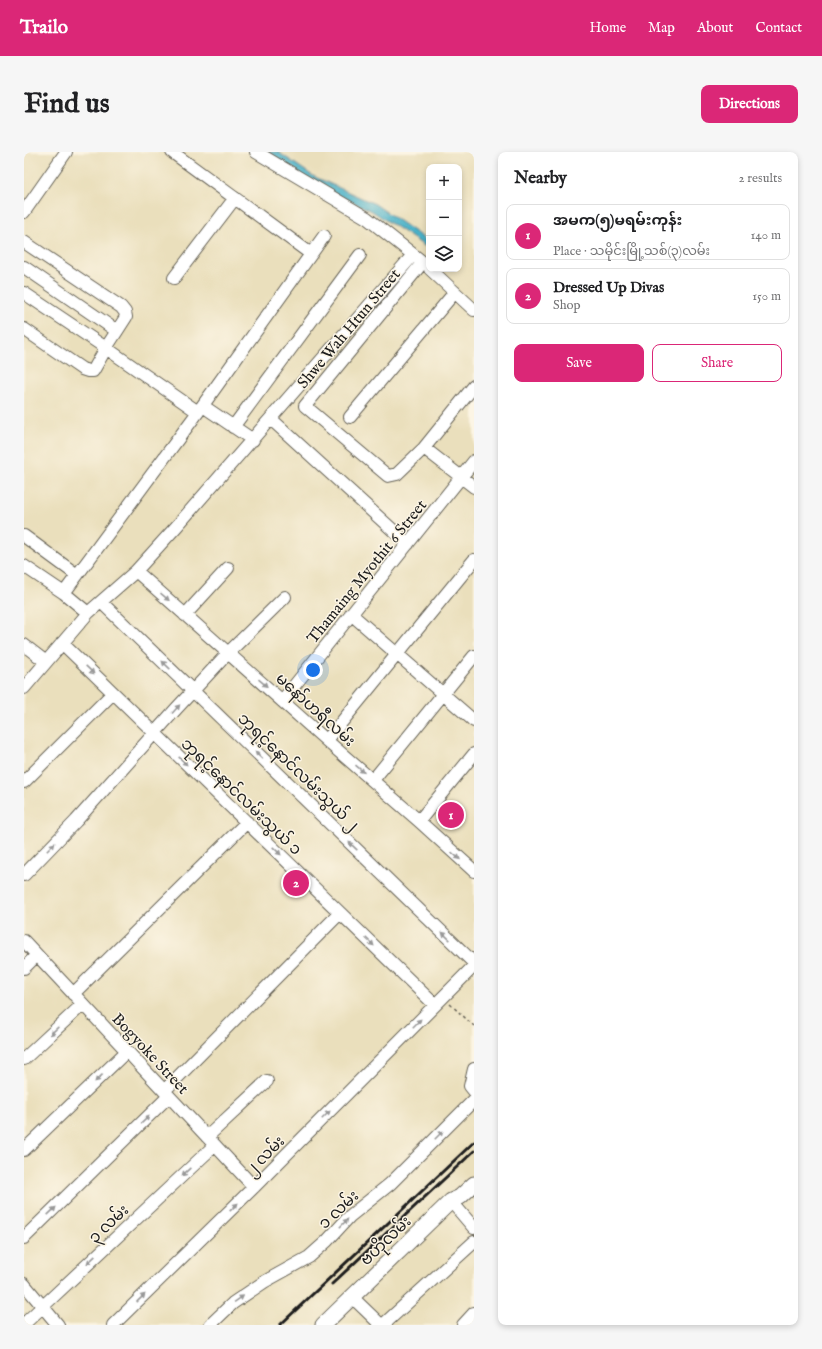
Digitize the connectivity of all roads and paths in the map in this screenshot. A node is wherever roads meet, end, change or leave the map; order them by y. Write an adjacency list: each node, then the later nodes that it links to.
1 (66, 152): 5 (street)
2 (172, 152): 4 (street)
3 (256, 152): 10 (street)
4 (234, 198): 8 (street); 15 (street)
5 (24, 212)
6 (324, 236): 8 (street)
7 (24, 242): 20 (street)
8 (312, 254): 23 (street)
9 (360, 255): 26 (street)
10 (413, 255): 11 (street); 25 (street)
11 (426, 265)
12 (24, 267): 20 (street)
13 (426, 267): 28 (street, Shwe Wah Htun Street)
14 (433, 272): 16 (street)
15 (174, 278)
16 (455, 292): 18 (street); 24 (street)
17 (24, 293): 21 (street)
18 (474, 310)
19 (24, 330): 21 (street)
20 (117, 331): 21 (street)
21 (106, 348): 23 (street)
22 (474, 386): 28 (street)
23 (200, 409): 26 (street); 38 (street)
24 (350, 417)
25 (271, 420): 27 (street); 33 (street)
26 (234, 427): 27 (street)
27 (253, 440): 37 (street)
28 (424, 448): 30 (street)
29 (474, 461): 30 (street, Thamaing Myothit 6 Street)
30 (462, 477): 31 (street); 33 (street, Thamaing Myothit 6 Street)
31 (474, 488)
32 (24, 536): 38 (street)
33 (408, 544): 42 (street, Thamaing Myothit 6 Street)
34 (474, 560): 48 (street)
35 (24, 566): 39 (street)
36 (228, 568): 43 (street)
37 (136, 571): 41 (street); 43 (street, မနော်ဟရီလမ်း, one-way to 43)
38 (77, 574): 39 (street)
39 (64, 593): 44 (street)
40 (285, 597): 47 (street)
41 (101, 602): 44 (street); 52 (street, ဘုရင့်နောင်လမ်းသွယ် ၂, one-way to 41)
42 (351, 614): 48 (street); 55 (street, Thamaing Myothit 6 Street)
43 (185, 615): 47 (street, မနော်ဟရီလမ်း)
44 (85, 617): 45 (street)
45 (62, 643): 50 (street); 53 (street, ဘုရင့်နောင်လမ်းသွယ် ၁, one-way to 53)
46 (24, 645): 50 (street)
47 (228, 653): 52 (street); 55 (street, မနော်ဟရီလမ်း, one-way to 55)
48 (398, 655): 54 (street); 58 (street)
49 (474, 656): 54 (street)
50 (46, 662): 51 (street)
51 (24, 688)
52 (193, 691): 57 (street, one-way to 52); 69 (street, ဘုရင့်နောင်လမ်းသွယ် ၂, one-way to 52)
53 (113, 693): 57 (street, ဘုရင့်နောင်လမ်းသွယ် ၁); 61 (street)
54 (443, 694): 56 (street); 60 (street)
55 (282, 701): 58 (street, မနော်ဟရီလမ်း)
56 (474, 721)
57 (155, 733): 63 (street, ဘုရင့်နောင်လမ်းသွယ် ၁, one-way to 63); 65 (street, one-way to 57)
58 (327, 740): 60 (street, မနော်ဟရီလမ်း, one-way to 60)
59 (474, 754): 62 (street)
60 (372, 780): 62 (street, မနော်ဟရီလမ်း)
61 (24, 782)
62 (420, 821): 64 (street, မနော်ဟရီလမ်း, one-way to 64)
63 (247, 822): 66 (street, ဘုရင့်နောင်လမ်းသွယ် ၁, one-way to 66); 71 (street)
64 (474, 871)
65 (24, 875)
66 (340, 913): 72 (street, ဘုရင့်နောင်လမ်းသွယ် ၁, one-way to 72); 80 (street)
67 (24, 941): 68 (street, Bogyoke Street)
68 (37, 955): 70 (street); 71 (street, Bogyoke Street)
69 (474, 964): 72 (street, ၂ လမ်း)
70 (24, 968)
71 (73, 994): 73 (street, Bogyoke Street)
72 (438, 1001): 74 (path); 86 (street, ၂ လမ်း, one-way to 72)
73 (83, 1004): 75 (street, Bogyoke Street); 76 (street, one-way to 76)
74 (474, 1026)
75 (127, 1051): 80 (street, Bogyoke Street); 83 (street, one-way to 83)
76 (24, 1060)
77 (474, 1069): 79 (street)
78 (267, 1081): 82 (street, ၃ လမ်း)
79 (474, 1091)
80 (166, 1093): 82 (street, Bogyoke Street); 89 (street, one-way to 80)
81 (474, 1100): 98 (street, ၁ လမ်း, one-way to 81)
82 (211, 1141): 86 (street, Bogyoke Street); 93 (street, ၃ လမ်း, one-way to 93)
83 (24, 1150)
84 (474, 1174): 87 (main road)
85 (474, 1184): 87 (main road, ဗဟိုလမ်း)
86 (254, 1187): 97 (street, ၂ လမ်း, one-way to 86)
87 (451, 1200): 88 (street); 92 (main road, ဗဟိုလမ်း)
88 (474, 1228)
89 (24, 1238)
90 (474, 1242): 100 (street)
91 (24, 1284): 93 (street)
92 (352, 1297): 99 (main road, ဗဟိုလမ်း); 100 (street)
93 (42, 1306): 95 (street, ၃ လမ်း); 96 (street)
94 (474, 1313): 101 (street)
95 (24, 1324)
96 (58, 1325)
97 (113, 1325)
98 (210, 1325)
99 (323, 1325)
100 (382, 1325)
101 (463, 1325)

